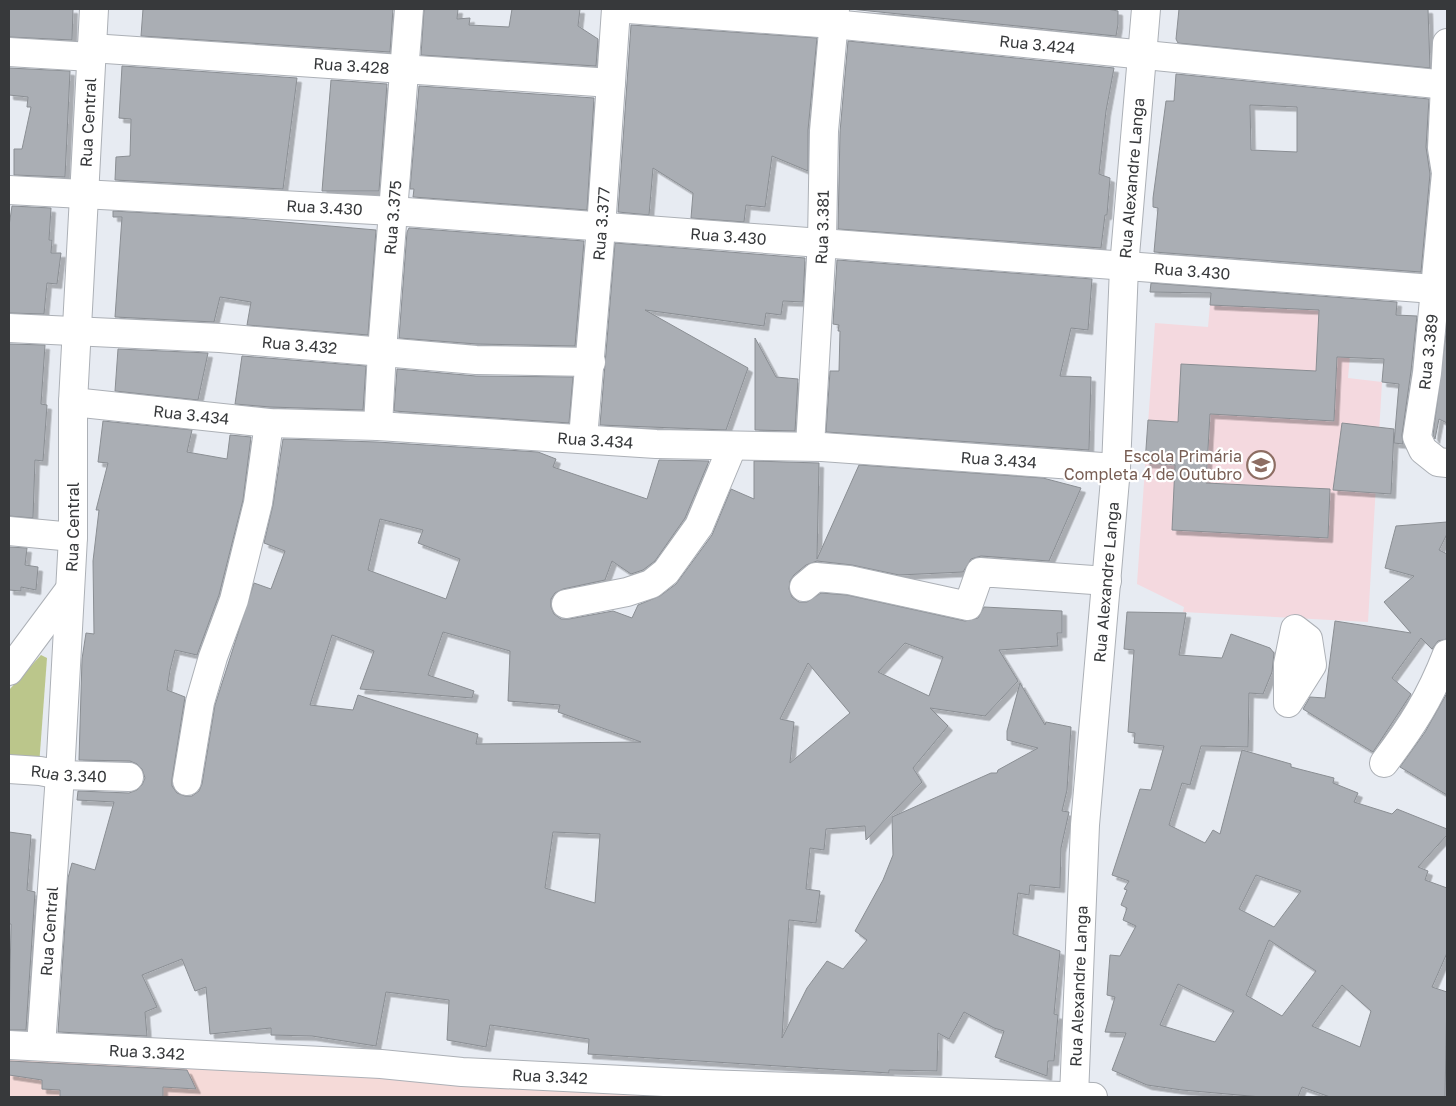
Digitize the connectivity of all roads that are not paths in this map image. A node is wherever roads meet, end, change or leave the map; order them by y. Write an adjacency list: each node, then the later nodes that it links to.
1 (94, 9): 9 (street, Rua Central)
2 (408, 9): 11 (street, Rua 3.375)
3 (616, 9): 12 (street, Rua 3.377)
4 (628, 9): 6 (street, Rua 3.424)
5 (1146, 9): 10 (street, Rua Alexandre Langa)
6 (834, 17): 10 (street, Rua 3.424); 18 (street, Rua 3.381)
7 (1447, 43): 13 (street, Rua 3.389)
8 (9, 52): 9 (street, Rua 3.428)
9 (91, 52): 11 (street, Rua 3.428); 15 (street, Rua Central)
10 (1142, 56): 13 (street, Rua 3.424); 19 (street, Rua Alexandre Langa)
11 (404, 67): 12 (street, Rua 3.428); 16 (street, Rua 3.375)
12 (611, 83): 17 (street, Rua 3.377)
13 (1446, 85): 20 (street, Rua 3.389)
14 (9, 190): 15 (street, Rua 3.430)
15 (86, 193): 16 (street, Rua 3.430); 22 (street, Rua Central)
16 (393, 211): 17 (street, Rua 3.430); 23 (street, Rua 3.375)
17 (602, 228): 18 (street, Rua 3.430); 24 (street, Rua 3.377)
18 (822, 241): 19 (street, Rua 3.430); 29 (street, Rua 3.381)
19 (1124, 267): 20 (street, Rua 3.430); 32 (street, Rua Alexandre Langa)
20 (1441, 289): 31 (street, Rua 3.389)
21 (9, 328): 22 (street, Rua 3.432)
22 (76, 331): 23 (street, Rua 3.432); 25 (street, Rua Central)
23 (382, 351): 24 (street, Rua 3.432); 27 (street, Rua 3.375)
24 (591, 362): 28 (street, Rua 3.377)
25 (73, 402): 26 (street, Rua 3.434); 34 (street, Rua Central)
26 (269, 423): 27 (street, Rua 3.434); 45 (street)
27 (378, 426): 28 (street, Rua 3.434)
28 (583, 438): 30 (street, Rua 3.434)
29 (810, 446): 30 (street, Rua 3.434); 32 (street, Rua 3.434)
30 (732, 447): 38 (street)
31 (1447, 464)
32 (1116, 468): 35 (street, Rua Alexandre Langa)
33 (9, 532): 34 (street)
34 (73, 537): 37 (street, Rua Central)
35 (1107, 581): 36 (street); 48 (street, Rua Alexandre Langa)
36 (804, 587)
37 (70, 589): 40 (street); 43 (street, Rua Central)
38 (566, 604)
39 (1447, 654): 41 (street)
40 (9, 671)
41 (1384, 763)
42 (9, 769): 43 (street, Rua 3.340)
43 (60, 775): 44 (street, Rua 3.340); 47 (street, Rua Central)
44 (130, 777)
45 (187, 781)
46 (9, 1045): 47 (street, Rua 3.342)
47 (41, 1046): 48 (street, Rua 3.342)
48 (1083, 1096)

